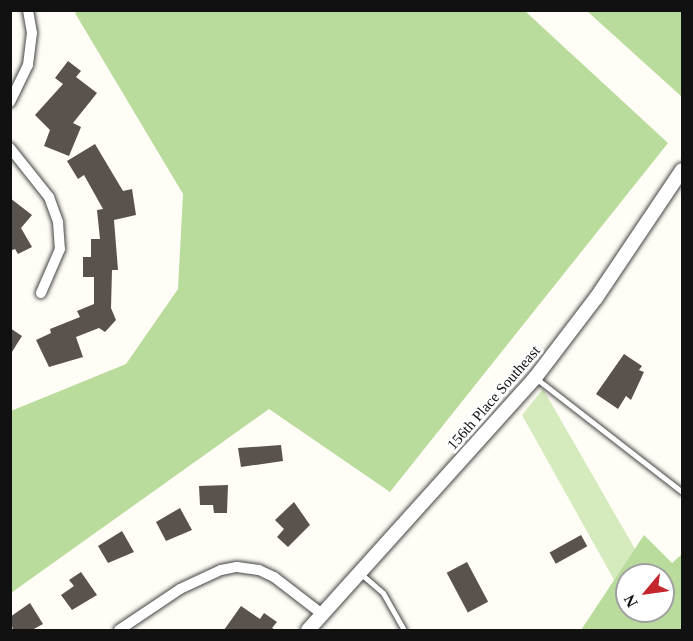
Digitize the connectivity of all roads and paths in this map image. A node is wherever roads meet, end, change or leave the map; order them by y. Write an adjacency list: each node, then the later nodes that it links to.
1 (28, 10): 2 (street)
2 (10, 102)
3 (10, 148): 5 (street)
4 (682, 170): 6 (street, 156th Place Southeast)
5 (41, 293)
6 (535, 378): 7 (lane); 8 (street, 156th Place Southeast)
7 (682, 492)
8 (358, 572): 9 (street, 156th Place Southeast); 12 (lane)
9 (322, 614): 10 (street); 11 (street, 156th Place Southeast)
10 (119, 630)
11 (308, 630)
12 (404, 630)

